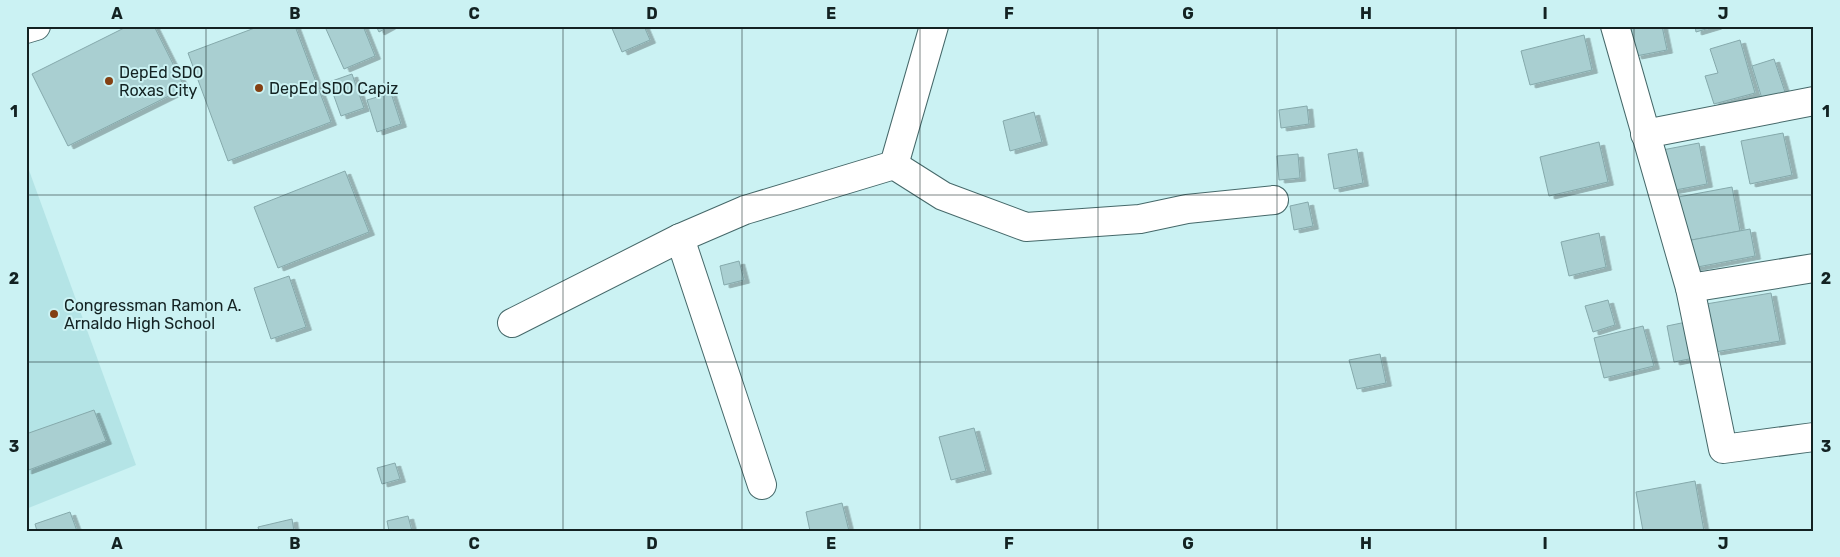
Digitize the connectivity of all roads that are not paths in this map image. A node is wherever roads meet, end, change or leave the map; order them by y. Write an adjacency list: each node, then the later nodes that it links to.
1 (36, 26): 4 (street)
2 (934, 26): 7 (street)
3 (1615, 26): 6 (street)
4 (26, 29)
5 (1814, 101): 6 (street)
6 (1645, 134): 11 (street)
7 (894, 165): 8 (street); 9 (street)
8 (1274, 200)
9 (680, 238): 12 (street); 14 (street)
10 (1814, 268): 11 (street)
11 (1690, 288): 13 (street)
12 (512, 323)
13 (1814, 437)
14 (762, 485)

